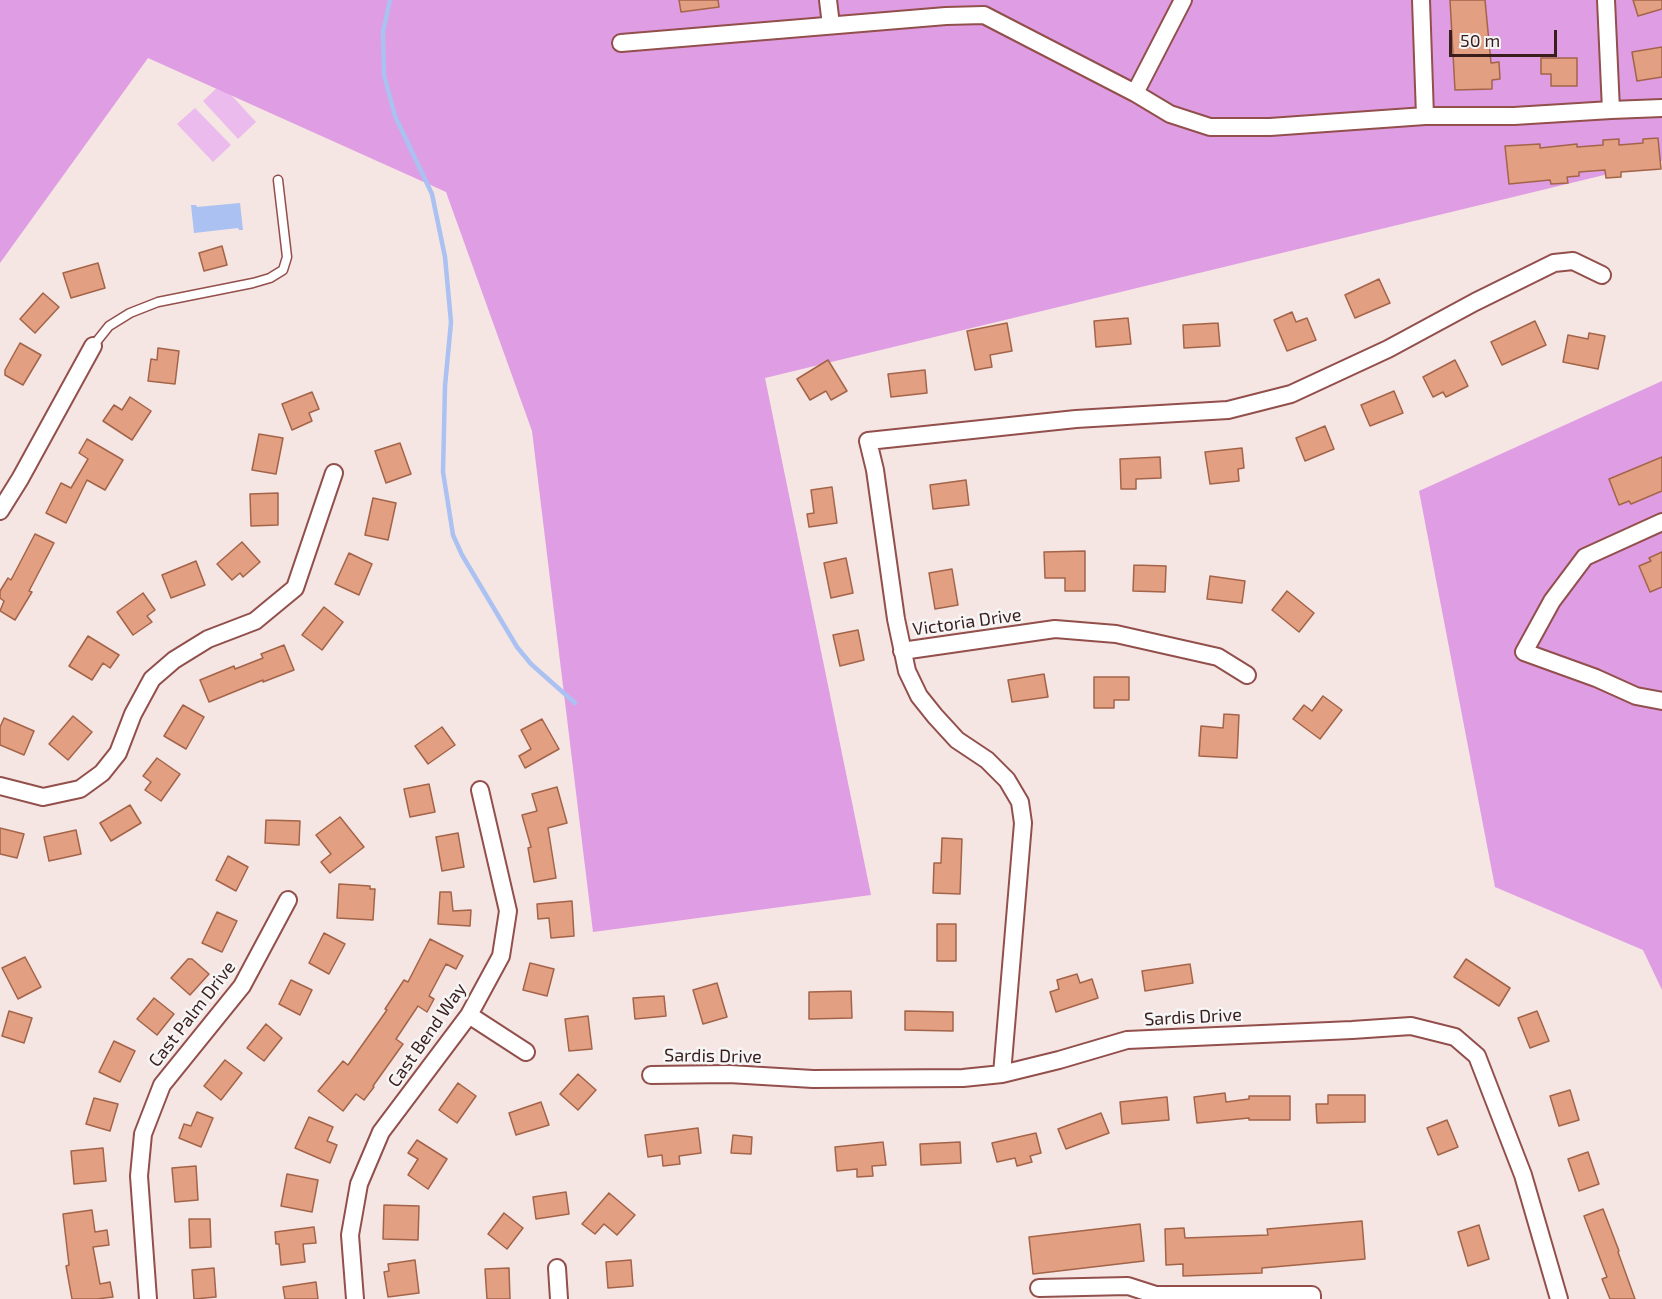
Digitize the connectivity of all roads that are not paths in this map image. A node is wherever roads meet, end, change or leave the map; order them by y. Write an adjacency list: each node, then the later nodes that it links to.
1 (828, 0): 6 (street)
2 (1183, 0): 8 (street)
3 (1421, 0): 11 (street)
4 (1606, 0): 10 (street)
5 (986, 7): 6 (street); 8 (street)
6 (831, 25): 7 (street)
7 (621, 43)
8 (1135, 93): 11 (street)
9 (1662, 108): 10 (street)
10 (1611, 110): 11 (street)
11 (1425, 116)
12 (278, 180): 14 (lane)
13 (1602, 275): 18 (street)
14 (93, 346): 16 (street)
15 (334, 473): 21 (street)
16 (0, 511)
17 (1662, 522): 20 (street)
18 (902, 651): 19 (street, Victoria Drive); 26 (street, Victoria Drive)
19 (1247, 675)
20 (1662, 700)
21 (0, 786)
22 (480, 789): 24 (street, Cast Bend Way)
23 (288, 900): 31 (street, Cast Palm Drive)
24 (469, 1015): 25 (street); 32 (street, Cast Bend Way)
25 (526, 1052)
26 (1002, 1074): 27 (street, Sardis Drive); 35 (street, Sardis Drive)
27 (651, 1075)
28 (557, 1268): 33 (street)
29 (1039, 1288): 30 (street)
30 (1156, 1297): 34 (street)
31 (148, 1299)
32 (355, 1299)
33 (559, 1299)
34 (1312, 1299)
35 (1559, 1299)

